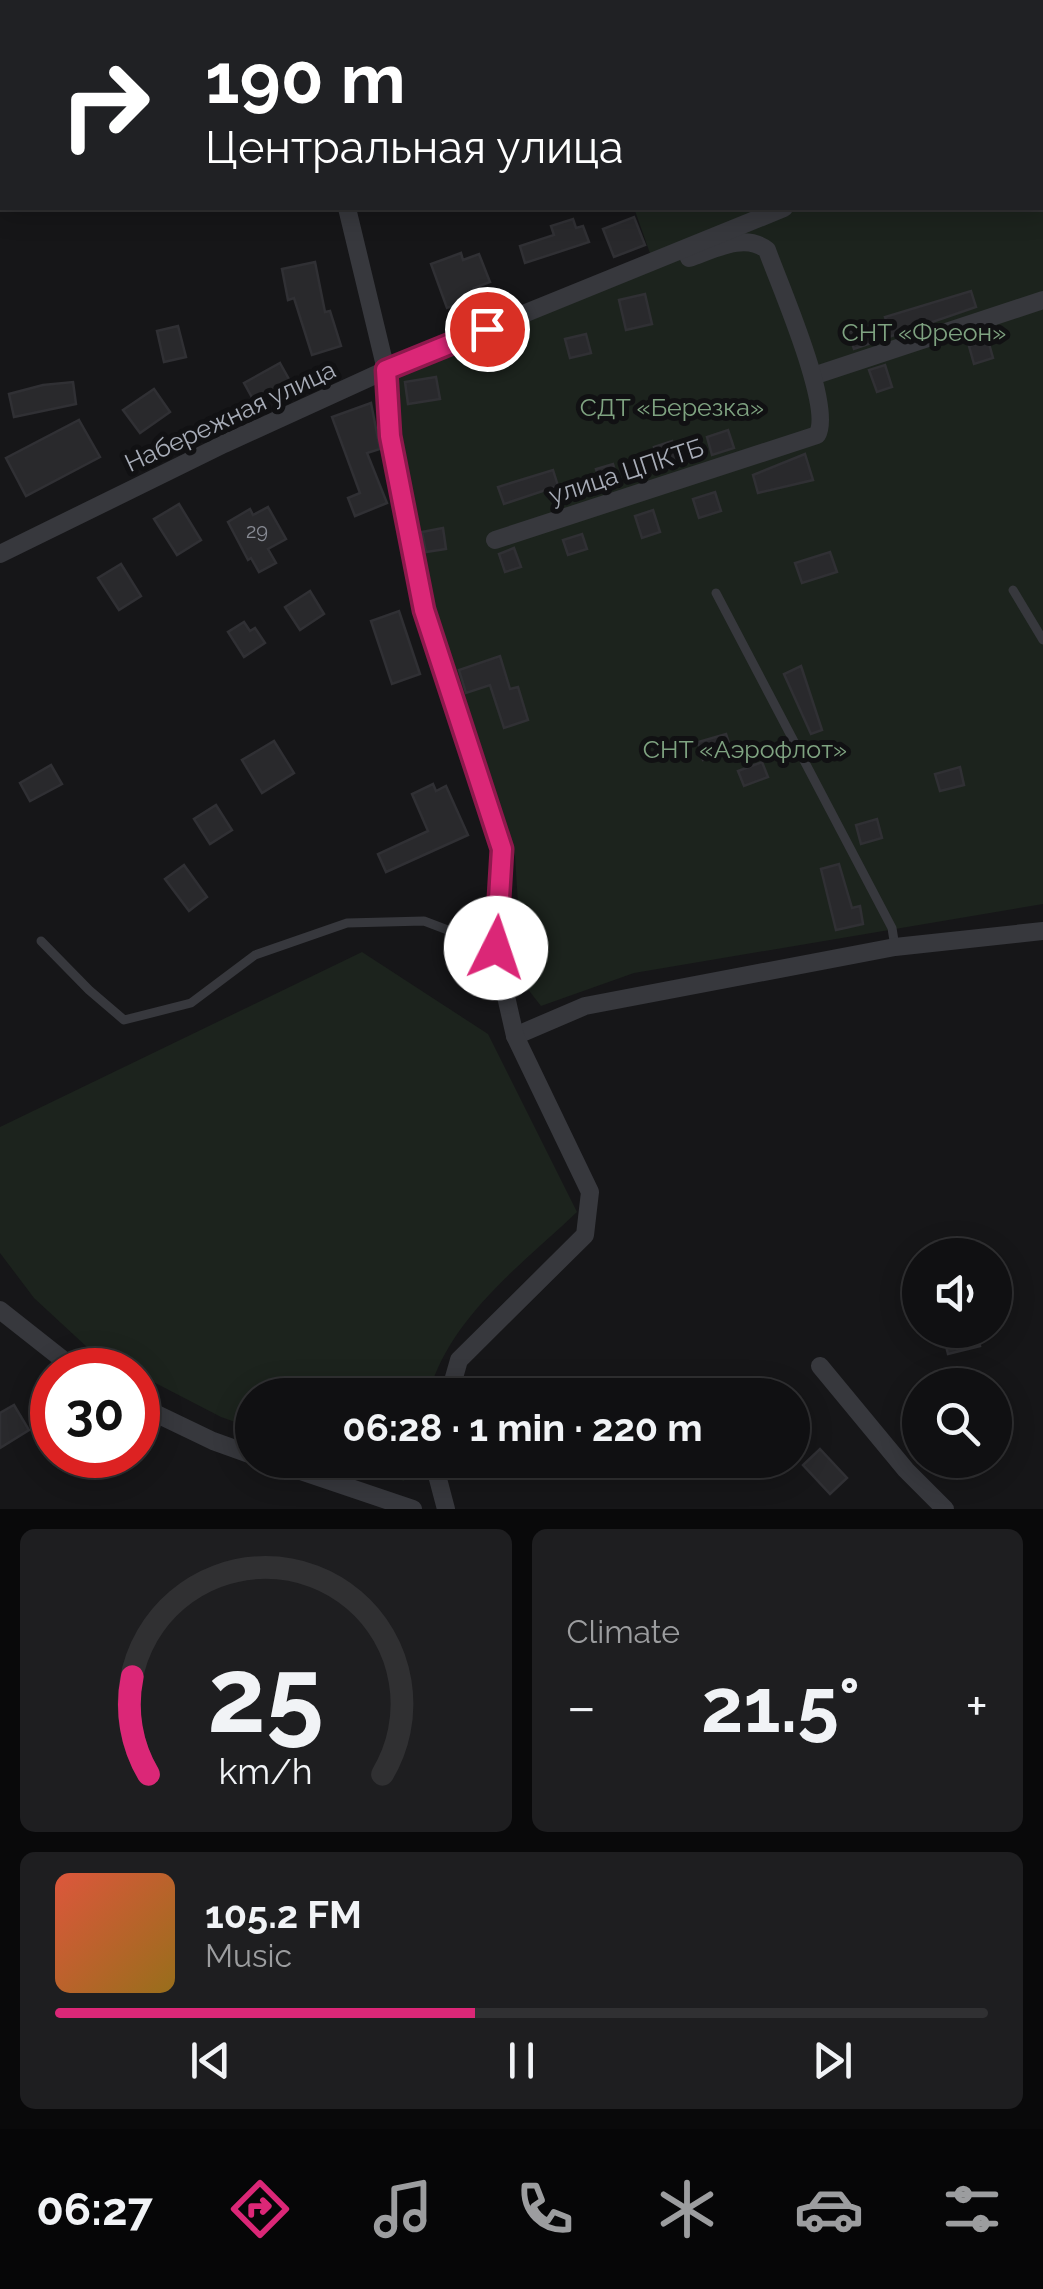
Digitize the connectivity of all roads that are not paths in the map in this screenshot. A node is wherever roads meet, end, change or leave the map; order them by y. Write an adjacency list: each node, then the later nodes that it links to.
1 (347, 210): 5 (street)
2 (779, 210): 3 (street)
3 (655, 261): 5 (street, Набережная улица); 6 (street, улица ЦПКТБ)
4 (1043, 300): 6 (street)
5 (386, 370): 8 (street, Набережная улица); 15 (street)
6 (813, 376): 7 (street, улица ЦПКТБ)
7 (495, 540)
8 (0, 554)
9 (1013, 590): 11 (lane)
10 (716, 593): 14 (lane)
11 (1043, 640)
12 (1043, 931): 14 (street)
13 (41, 940): 15 (lane)
14 (895, 946): 16 (street)
15 (496, 948): 16 (street)
16 (515, 1036): 20 (street)
17 (0, 1310): 18 (street)
18 (48, 1348)
19 (820, 1366): 27 (street)
20 (454, 1378)
21 (160, 1416): 22 (street)
22 (235, 1449)
23 (321, 1478): 25 (street)
24 (438, 1478): 26 (street)
25 (412, 1509)
26 (446, 1509)
27 (945, 1509)

